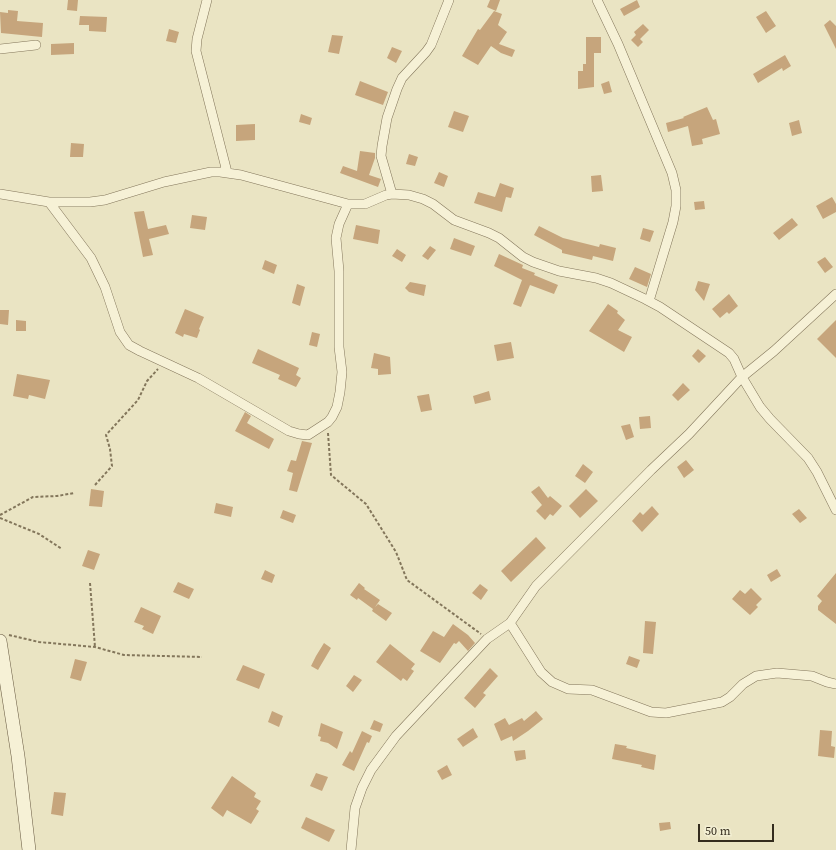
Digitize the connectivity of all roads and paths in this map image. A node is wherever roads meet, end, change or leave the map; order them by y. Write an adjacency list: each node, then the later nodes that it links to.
1 (207, 0): 6 (street)
2 (449, 0): 8 (street)
3 (597, 0): 12 (street)
4 (36, 45): 5 (street)
5 (0, 49)
6 (227, 172): 9 (street); 10 (street)
7 (0, 194): 9 (street)
8 (392, 194): 10 (street); 12 (street)
9 (49, 202): 13 (street)
10 (348, 204): 15 (street)
11 (836, 294): 14 (street)
12 (649, 301): 14 (street)
13 (165, 362): 15 (street); 16 (path)
14 (742, 378): 18 (street); 23 (street)
15 (328, 422): 25 (path)
16 (95, 485)
17 (74, 493): 19 (path)
18 (836, 510)
19 (0, 515)
20 (0, 518): 21 (path)
21 (62, 550)
22 (90, 583): 26 (path)
23 (510, 623): 25 (street); 28 (street)
24 (4, 638): 26 (path); 29 (street)
25 (487, 639): 30 (street)
26 (95, 647): 27 (path)
27 (202, 656)
28 (836, 684)
29 (29, 850)
30 (351, 850)

